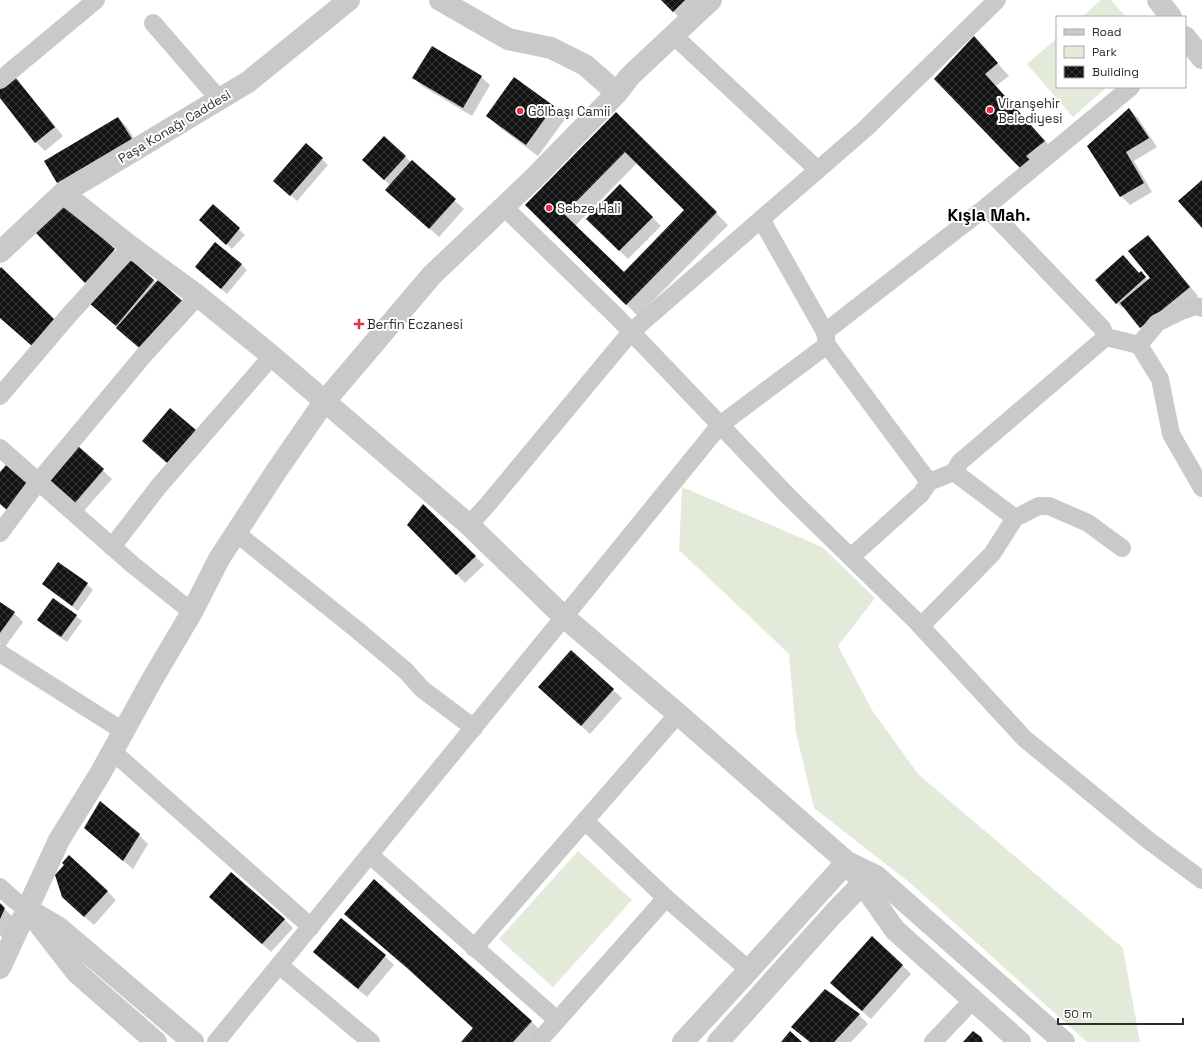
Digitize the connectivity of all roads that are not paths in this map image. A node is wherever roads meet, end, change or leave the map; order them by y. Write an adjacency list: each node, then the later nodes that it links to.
1 (96, 0): 12 (street)
2 (349, 0): 15 (street, Paşa Konağı Caddesi)
3 (440, 0): 14 (street)
4 (711, 0): 9 (street)
5 (997, 0): 16 (street)
6 (1158, 0): 7 (street)
7 (1170, 16)
8 (153, 22): 15 (street)
9 (673, 35): 14 (street); 16 (street)
10 (1186, 40): 11 (street)
11 (1202, 58)
12 (0, 80)
13 (1130, 88): 19 (street)
14 (617, 93): 18 (street)
15 (219, 99): 17 (street, Paşa Konağı Caddesi)
16 (818, 170): 20 (street)
17 (63, 193): 21 (street); 22 (street, Paşa Konağı Caddesi)
18 (504, 207): 25 (street); 31 (street)
19 (986, 207): 26 (street); 27 (street)
20 (761, 219): 25 (street); 27 (street)
21 (131, 247): 23 (street); 30 (street)
22 (0, 252)
23 (198, 296): 29 (street); 35 (street)
24 (1202, 308): 28 (street)
25 (631, 332): 32 (street); 39 (street)
26 (1106, 337): 28 (street); 34 (street)
27 (826, 338): 32 (street); 36 (street)
28 (1139, 345): 37 (street)
29 (272, 356): 31 (street); 42 (street)
30 (0, 396)
31 (324, 402): 39 (street); 41 (street)
32 (720, 425): 44 (street); 46 (street)
33 (0, 448): 35 (street)
34 (954, 472): 36 (street); 38 (street)
35 (38, 482): 40 (street); 42 (street)
36 (929, 482): 44 (street)
37 (1202, 488)
38 (1015, 518): 43 (street); 47 (street)
39 (469, 525): 46 (street)
40 (0, 533)
41 (236, 533): 45 (street); 50 (street)
42 (112, 546): 45 (street)
43 (1122, 548)
44 (851, 557): 47 (street)
45 (192, 612): 51 (street)
46 (564, 617): 49 (street); 50 (street)
47 (921, 626): 57 (street)
48 (0, 653): 51 (street)
49 (678, 714): 53 (street); 55 (street)
50 (474, 728): 54 (street)
51 (123, 731): 52 (street)
52 (112, 751): 60 (street); 61 (street)
53 (585, 821): 59 (street); 62 (street)
54 (370, 854): 61 (street); 62 (street)
55 (847, 862): 56 (street); 65 (street)
56 (869, 880): 66 (street); 74 (street); 77 (street)
57 (1202, 880)
58 (0, 887): 60 (street)
59 (666, 898): 65 (street); 67 (street)
60 (27, 909): 64 (street); 68 (street); 69 (street)
61 (310, 927): 63 (street)
62 (474, 948): 67 (street)
63 (279, 965): 70 (street); 71 (street)
64 (0, 968)
65 (749, 970): 73 (street)
66 (973, 1000): 75 (street); 76 (street)
67 (557, 1020): 72 (street)
68 (156, 1042)
69 (193, 1042)
70 (216, 1042)
71 (371, 1042)
72 (538, 1042)
73 (683, 1042)
74 (718, 1042)
75 (933, 1042)
76 (1020, 1042)
77 (1064, 1042)

